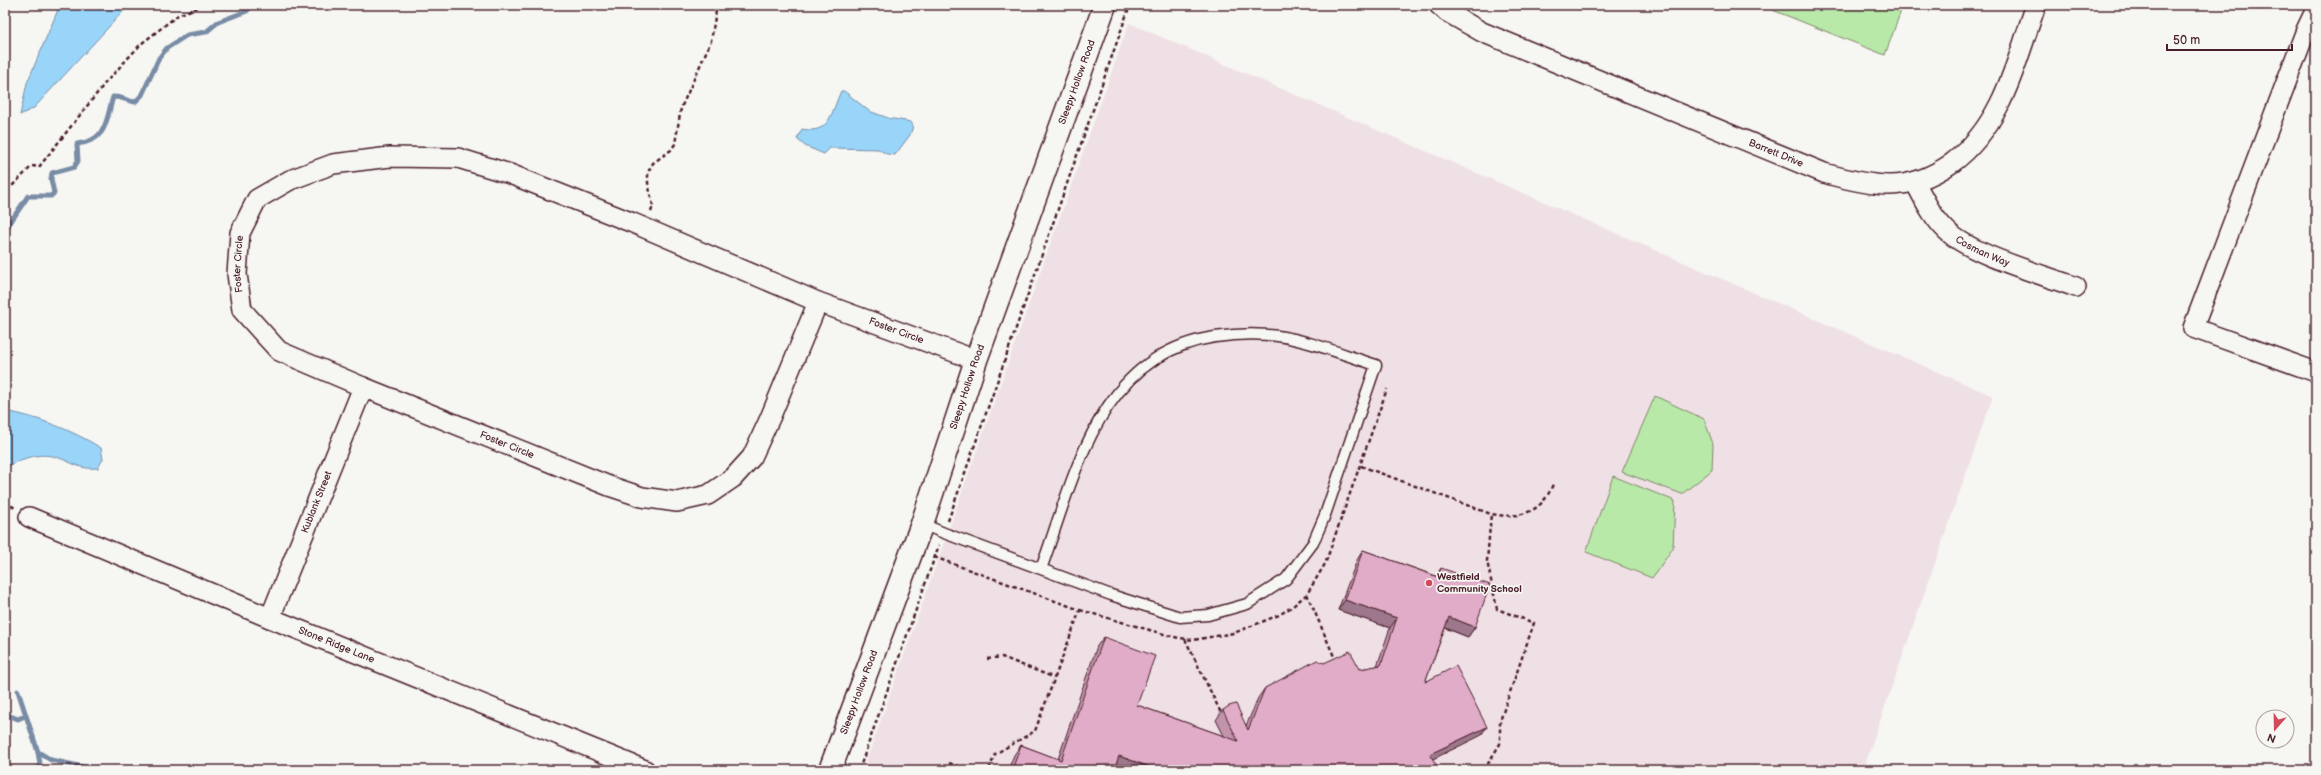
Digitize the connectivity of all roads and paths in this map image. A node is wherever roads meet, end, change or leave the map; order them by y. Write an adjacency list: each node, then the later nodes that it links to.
1 (204, 5): 9 (path)
2 (717, 5): 10 (path)
3 (1105, 5): 13 (street, Sleepy Hollow Road)
4 (1130, 5): 22 (path)
5 (1439, 5): 8 (street, Barrett Drive)
6 (2036, 5): 8 (street, Barrett Drive)
7 (2316, 9): 14 (street)
8 (1914, 182): 11 (street, Cosman Way)
9 (5, 186)
10 (645, 228): 12 (street, Foster Circle); 15 (street, Foster Circle)
11 (2076, 287)
12 (818, 302): 13 (street, Foster Circle); 15 (street, Foster Circle)
13 (976, 360): 21 (street, Sleepy Hollow Road)
14 (2316, 372)
15 (363, 387): 27 (street, Kublank Street)
16 (1387, 389): 17 (path)
17 (1361, 466): 19 (path); 25 (path)
18 (1553, 484): 19 (path)
19 (1491, 514): 39 (path)
20 (29, 517): 27 (street, Stone Ridge Lane)
21 (922, 524): 22 (lane); 35 (street, Sleepy Hollow Road)
22 (944, 533): 23 (path); 24 (lane)
23 (934, 557): 26 (path); 36 (path)
24 (1041, 569): 24 (lane)
25 (1307, 594): 28 (path); 30 (path)
26 (1080, 610): 28 (path); 31 (path)
27 (270, 618): 34 (street, Stone Ridge Lane)
28 (1185, 639): 32 (path)
29 (987, 659): 31 (path)
30 (1337, 664)
31 (1055, 678): 38 (path)
32 (1222, 716)
33 (949, 763): 37 (path)
34 (645, 770)
35 (830, 770)
36 (859, 770)
37 (968, 770)
38 (989, 770)
39 (1484, 770)

